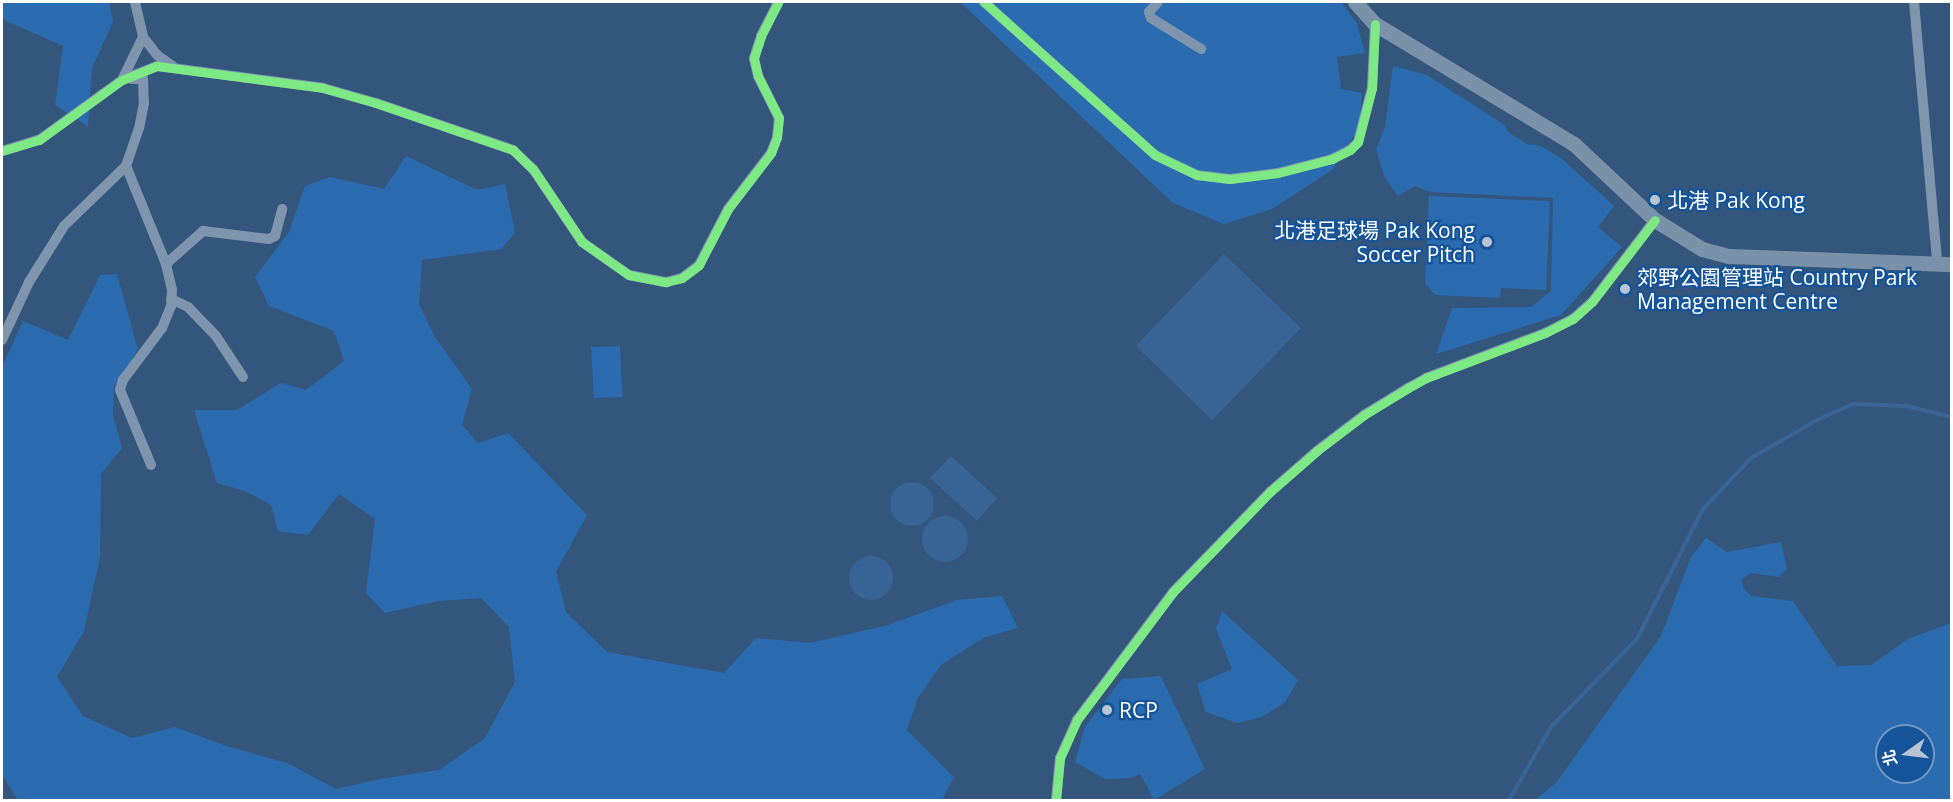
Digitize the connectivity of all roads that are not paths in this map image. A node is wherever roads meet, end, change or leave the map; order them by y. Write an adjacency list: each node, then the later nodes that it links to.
1 (135, 2): 8 (street)
2 (778, 2): 10 (street)
3 (984, 2): 7 (street)
4 (1158, 2): 9 (street)
5 (1355, 2): 7 (main road)
6 (1914, 2): 16 (street)
7 (1376, 24): 15 (main road)
8 (143, 37): 10 (street); 11 (street)
9 (1201, 49)
10 (173, 66): 11 (street)
11 (122, 80): 12 (street); 13 (street)
12 (2, 151)
13 (126, 166): 17 (street); 19 (street)
14 (282, 209): 17 (street)
15 (1655, 220): 16 (main road); 22 (street)
16 (1944, 263)
17 (166, 264): 18 (street)
18 (171, 299): 20 (street); 21 (street)
19 (2, 340)
20 (243, 378)
21 (151, 465)
22 (1056, 801)

